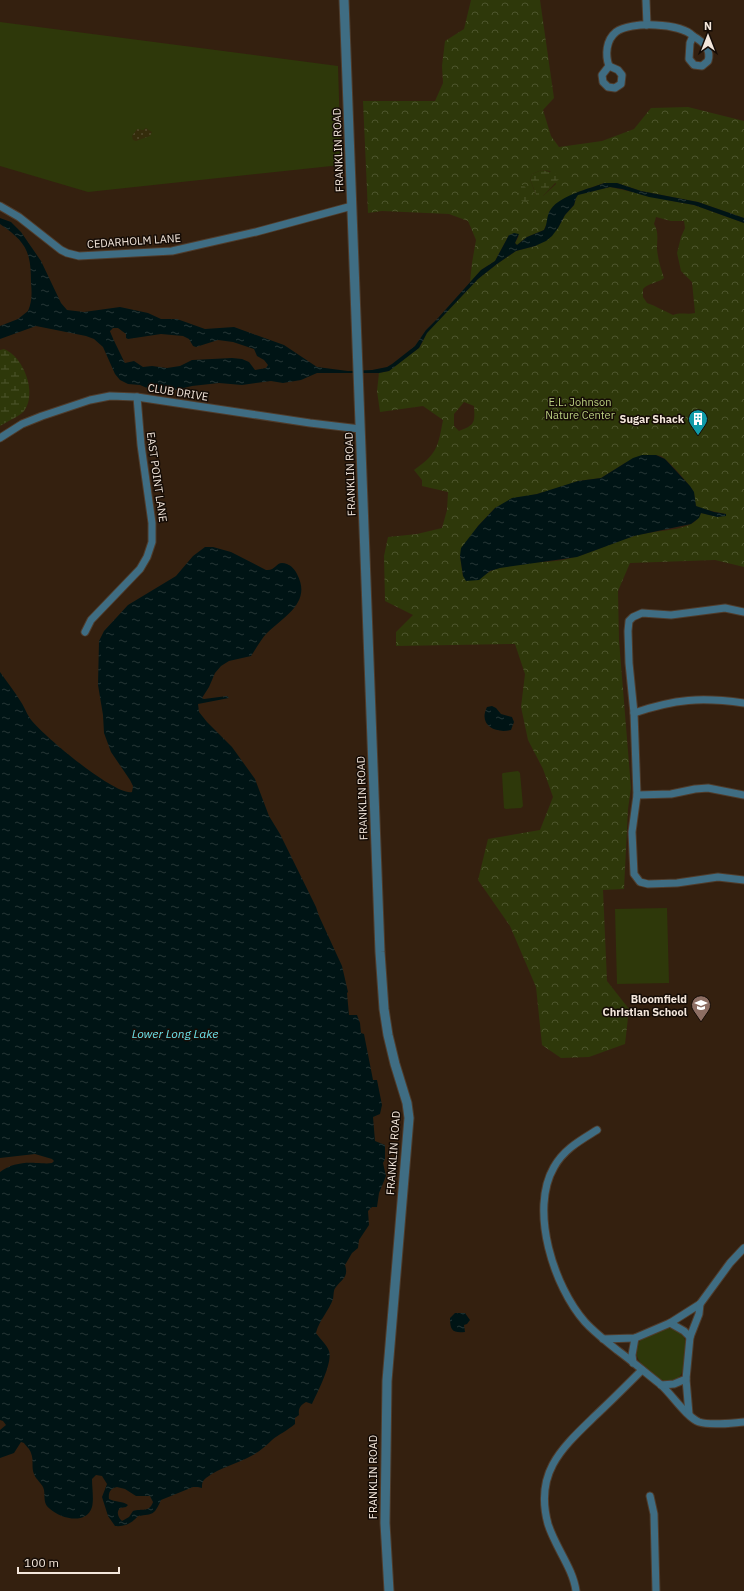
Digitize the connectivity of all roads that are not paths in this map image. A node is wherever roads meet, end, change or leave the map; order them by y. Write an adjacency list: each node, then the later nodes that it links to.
1 (344, 0): 7 (street, FRANKLIN ROAD)
2 (646, 0): 3 (street)
3 (647, 25): 4 (street); 5 (street)
4 (693, 36)
5 (609, 66)
6 (0, 206): 7 (street, CEDARHOLM LANE)
7 (352, 206): 9 (street, FRANKLIN ROAD)
8 (137, 397): 9 (street, CLUB DRIVE); 10 (street, CLUB DRIVE); 12 (street, EAST POINT LANE)
9 (360, 429): 32 (street, FRANKLIN ROAD)
10 (0, 438)
11 (744, 612): 14 (street)
12 (85, 632)
13 (744, 703): 14 (street)
14 (634, 713): 15 (street)
15 (637, 795): 16 (street); 17 (street)
16 (744, 795)
17 (744, 880)
18 (597, 1130): 24 (street)
19 (744, 1248): 20 (street)
20 (700, 1304): 21 (street); 22 (street)
21 (670, 1324): 22 (street); 23 (street)
22 (690, 1337): 27 (street)
23 (635, 1338): 24 (street); 25 (street)
24 (604, 1339): 25 (street)
25 (633, 1363): 26 (street)
26 (642, 1370): 28 (street); 33 (street)
27 (686, 1379): 28 (street); 29 (street)
28 (661, 1385): 29 (street)
29 (688, 1414): 30 (street)
30 (744, 1422)
31 (650, 1496): 34 (street)
32 (389, 1591)
33 (576, 1591)
34 (656, 1591)

